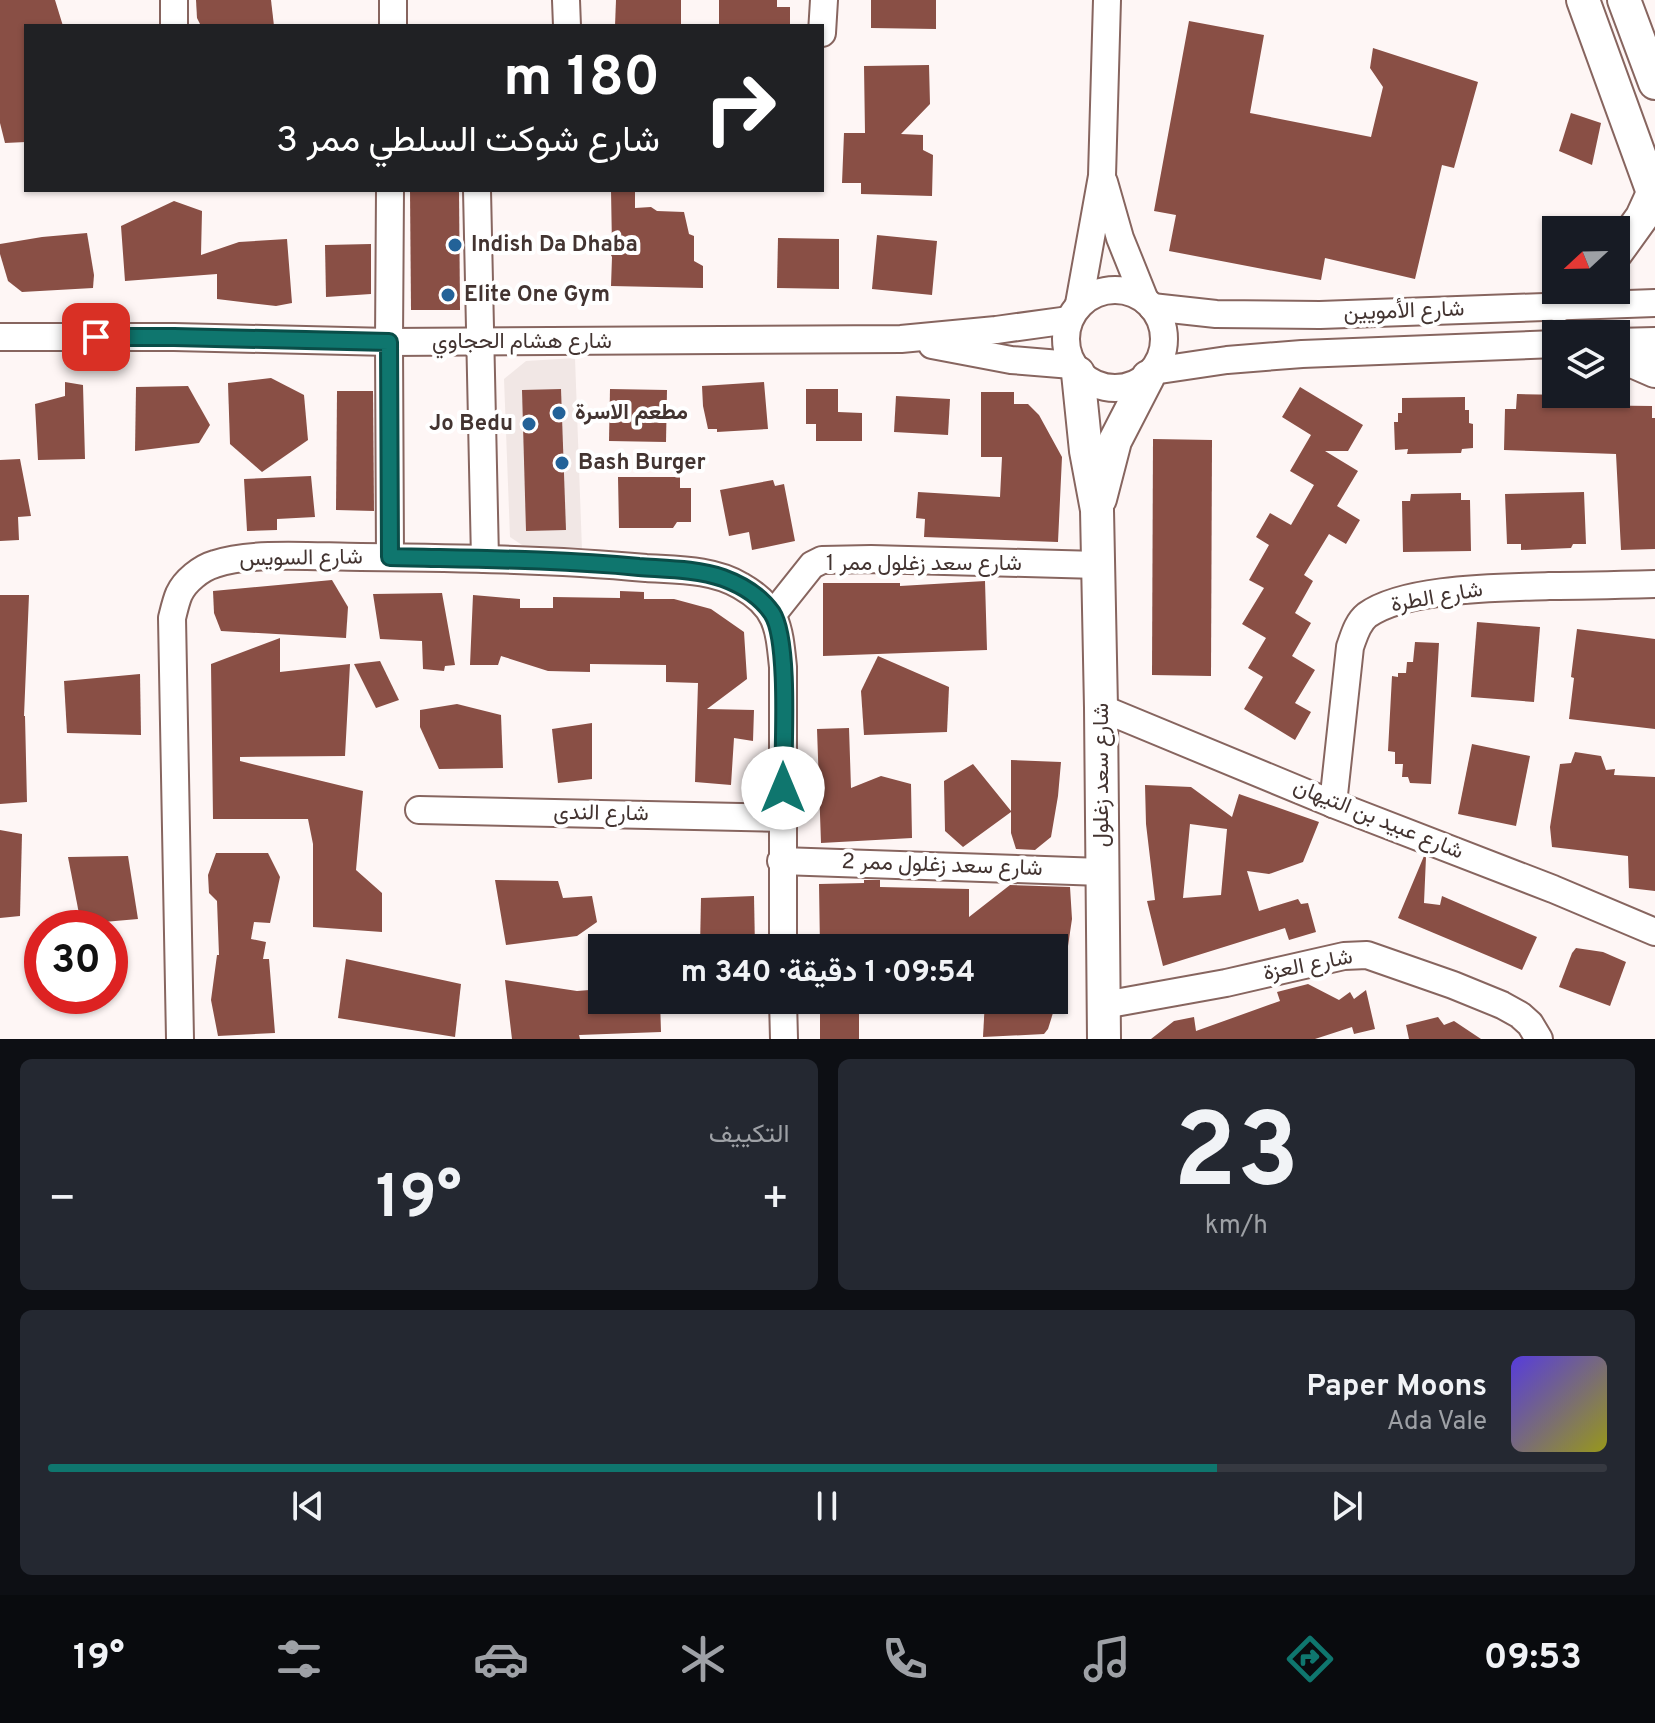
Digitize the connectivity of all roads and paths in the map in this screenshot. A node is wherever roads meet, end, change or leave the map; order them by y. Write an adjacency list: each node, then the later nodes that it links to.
1 (174, 0): 8 (street)
2 (393, 0): 9 (street)
3 (566, 0): 10 (street)
4 (824, 0): 11 (street)
5 (1107, 0): 13 (street)
6 (1583, 0): 16 (main road)
7 (1624, 0): 12 (main road)
8 (174, 24)
9 (393, 24)
10 (567, 24)
11 (823, 24)
12 (1655, 83)
13 (1102, 176): 20 (street); 22 (street)
14 (390, 192): 27 (street)
15 (477, 192): 25 (street)
16 (1654, 195): 17 (main road)
17 (1630, 234)
18 (1542, 300): 20 (street, شارع الأمويين)
19 (1630, 302): 21 (street, شارع الأمويين)
20 (1148, 303): 22 (street); 33 (street)
21 (1655, 303)
22 (1074, 312): 24 (street, شارع هشام الحجاوي); 31 (street)
23 (0, 337): 27 (street, شارع هشام الحجاوي)
24 (901, 339): 25 (street, شارع هشام الحجاوي); 31 (street, شارع هشام الحجاوي)
25 (481, 341): 27 (street, شارع هشام الحجاوي); 36 (street)
26 (1655, 341): 28 (street)
27 (389, 342): 35 (street)
28 (1630, 342)
29 (1542, 345): 33 (street, شارع الأمويين)
30 (1630, 360): 32 (main road)
31 (1075, 369): 33 (street); 34 (main road, شارع سعد زغلول)
32 (1655, 371)
33 (1151, 374): 34 (main road, شارع سعد زغلول)
34 (1097, 510): 37 (main road, شارع سعد زغلول)
35 (390, 557): 36 (street, شارع السويس); 50 (street, شارع السويس)
36 (485, 559): 39 (street, شارع السويس)
37 (1098, 565): 39 (street, شارع سعد زغلول ممر 1); 40 (main road, شارع سعد زغلول)
38 (1655, 584): 41 (street, شارع الطرة)
39 (773, 614): 43 (street)
40 (1101, 708): 41 (street, شارع عبيد بن التيهان); 45 (main road, شارع سعد زغلول)
41 (1333, 804): 46 (street, شارع عبيد بن التيهان)
42 (419, 810): 43 (street, شارع الندى)
43 (782, 818): 44 (street)
44 (781, 861): 45 (street, شارع سعد زغلول ممر 2); 47 (street)
45 (1102, 872): 48 (main road, شارع سعد زغلول)
46 (1655, 932)
47 (783, 934)
48 (1104, 1005): 52 (main road, شارع سعد زغلول); 53 (street, شارع العزة)
49 (783, 1014): 51 (street)
50 (180, 1039)
51 (784, 1039)
52 (1104, 1039)
53 (1539, 1039)

